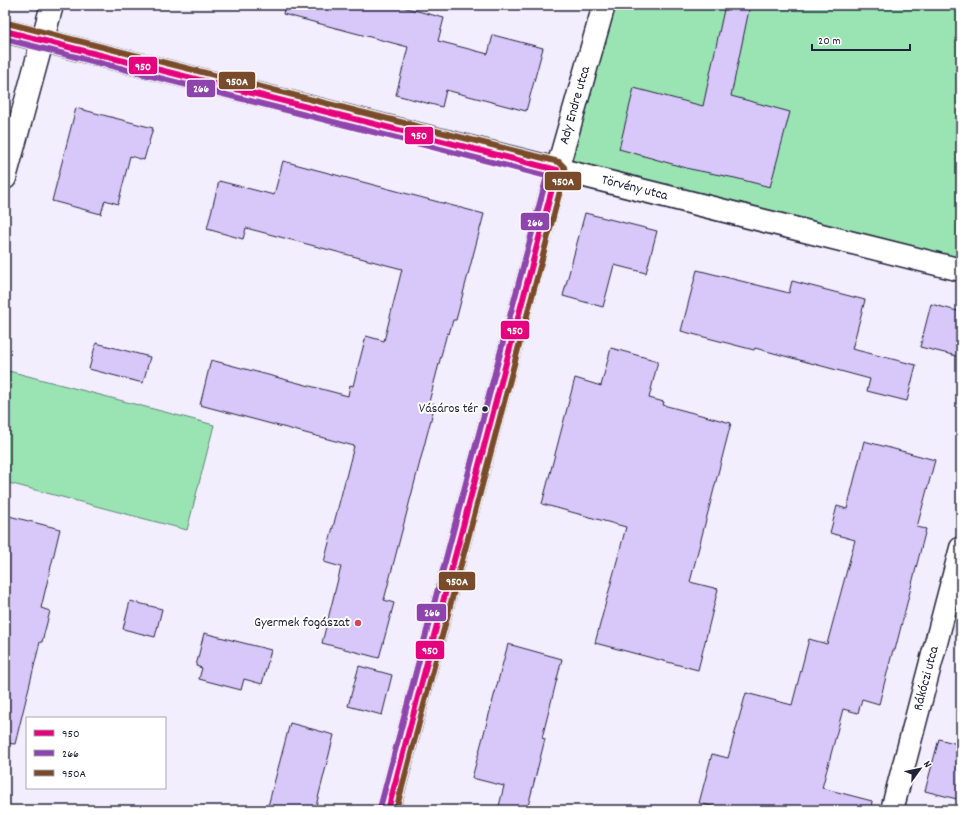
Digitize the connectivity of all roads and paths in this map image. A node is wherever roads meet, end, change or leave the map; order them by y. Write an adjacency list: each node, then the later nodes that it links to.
1 (52, 5): 4 (street)
2 (604, 5): 5 (street, Ady Endre utca)
3 (5, 32): 4 (street, Törvény utca)
4 (41, 41): 5 (street, Törvény utca); 6 (street)
5 (557, 170): 7 (street, Törvény utca); 9 (street, Ady Endre utca)
6 (5, 178)
7 (961, 270)
8 (961, 548): 10 (street, Rákóczi utca)
9 (388, 810)
10 (892, 810)

